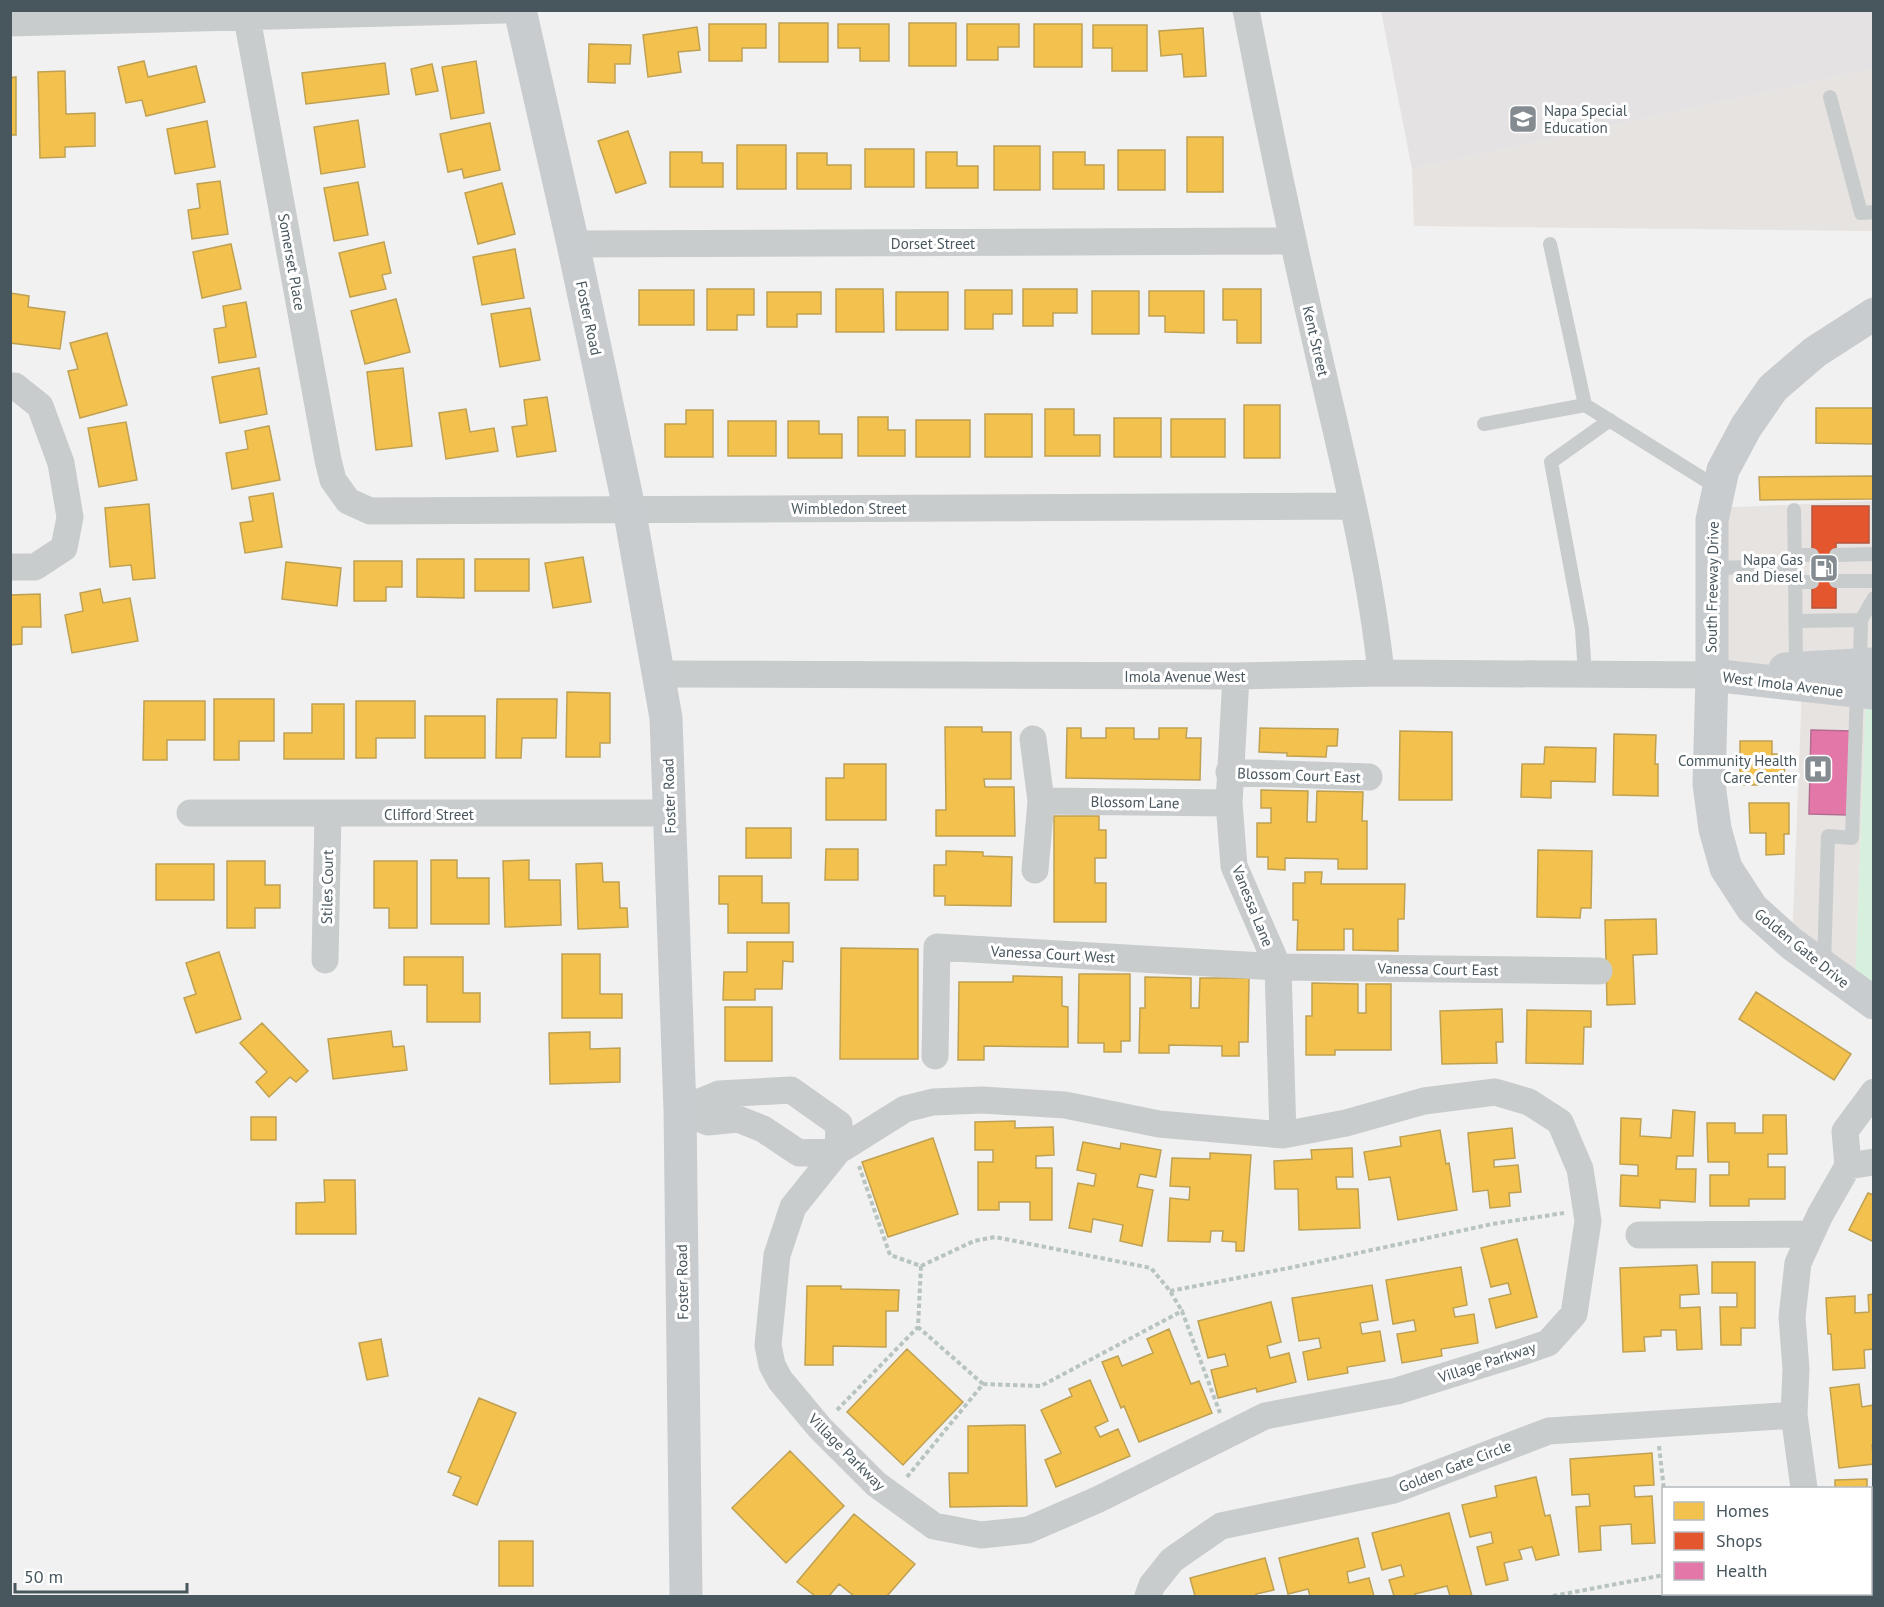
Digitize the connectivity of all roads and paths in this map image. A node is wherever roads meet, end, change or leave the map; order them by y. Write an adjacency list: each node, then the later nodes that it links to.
1 (504, 10): 4 (street)
2 (520, 10): 9 (street, Foster Road)
3 (1246, 10): 8 (street, Kent Street)
4 (247, 18): 5 (street); 17 (street, Somerset Place)
5 (10, 23)
6 (1830, 97): 7 (lane)
7 (1874, 212)
8 (1293, 241): 9 (street, Dorset Street); 18 (street, Kent Street)
9 (573, 244): 19 (street, Foster Road)
10 (1550, 244): 13 (lane)
11 (1874, 314): 16 (street, South Freeway Drive)
12 (10, 386): 25 (street)
13 (1586, 405): 14 (lane); 15 (lane)
14 (1610, 420): 16 (lane); 36 (lane)
15 (1484, 424)
16 (1719, 489): 26 (street, South Freeway Drive)
17 (348, 501): 19 (street, Wimbledon Street)
18 (1353, 506): 19 (street, Wimbledon Street); 34 (street, Kent Street)
19 (629, 508): 35 (street, Foster Road)
20 (1794, 510): 24 (lane)
21 (1812, 555): 24 (lane)
22 (1836, 555): 23 (lane)
23 (1874, 555)
24 (1795, 560): 26 (lane); 29 (lane)
25 (10, 567)
26 (1712, 568): 37 (street, South Freeway Drive)
27 (1836, 581): 28 (lane)
28 (1874, 581)
29 (1796, 582): 30 (lane); 33 (lane)
30 (1812, 582)
31 (1874, 598): 32 (lane)
32 (1861, 620): 33 (lane); 40 (lane)
33 (1797, 621): 39 (lane)
34 (1381, 673): 36 (street, Imola Avenue West); 38 (street, Imola Avenue West)
35 (658, 674): 38 (street, Imola Avenue West); 47 (street, Foster Road)
36 (1585, 675): 37 (street, Imola Avenue West)
37 (1712, 675): 39 (street, West Imola Avenue); 52 (street, Golden Gate Drive)
38 (1236, 676): 42 (street, Vanessa Lane)
39 (1796, 676): 40 (street, West Imola Avenue)
40 (1866, 678): 52 (lane)
41 (1033, 739): 44 (street)
42 (1230, 772): 43 (street, Blossom Court East); 45 (street, Vanessa Lane)
43 (1369, 777)
44 (1041, 801): 45 (street, Blossom Lane); 49 (street)
45 (1229, 803): 51 (street, Vanessa Lane)
46 (190, 813): 48 (street, Clifford Street)
47 (669, 813): 48 (street, Clifford Street); 57 (street, Foster Road)
48 (328, 814): 50 (street, Stiles Court)
49 (1035, 870)
50 (325, 960)
51 (1278, 966): 53 (street, Vanessa Court East); 55 (street, Vanessa Court West); 58 (street, Vanessa Lane)
52 (1824, 966): 54 (street, Golden Gate Drive)
53 (1599, 971)
54 (1874, 1003)
55 (935, 1056)
56 (1874, 1092): 60 (street)
57 (680, 1110): 59 (street, Village Parkway); 59 (street); 77 (street, Foster Road)
58 (1283, 1135): 59 (street, Village Parkway); 61 (street, Village Parkway)
59 (844, 1147): 64 (path); 71 (street, Village Parkway)
60 (1861, 1164): 62 (street)
61 (1587, 1210): 65 (path); 72 (street, Village Parkway)
62 (1811, 1234): 63 (street); 69 (street)
63 (1639, 1235)
64 (921, 1266): 65 (path); 67 (path)
65 (1170, 1291): 66 (path)
66 (1182, 1311): 68 (path); 72 (path)
67 (918, 1328): 68 (path); 71 (path)
68 (983, 1384): 75 (path)
69 (1794, 1415): 70 (street, Golden Gate Circle); 74 (street)
70 (1656, 1424): 73 (path); 78 (street, Golden Gate Circle)
71 (819, 1428): 75 (street, Village Parkway)
72 (1228, 1435): 75 (street, Village Parkway)
73 (1664, 1487)
74 (1804, 1487)
75 (892, 1496)
76 (1662, 1575): 79 (path)
77 (686, 1596)
78 (1148, 1596)
79 (1553, 1596)

